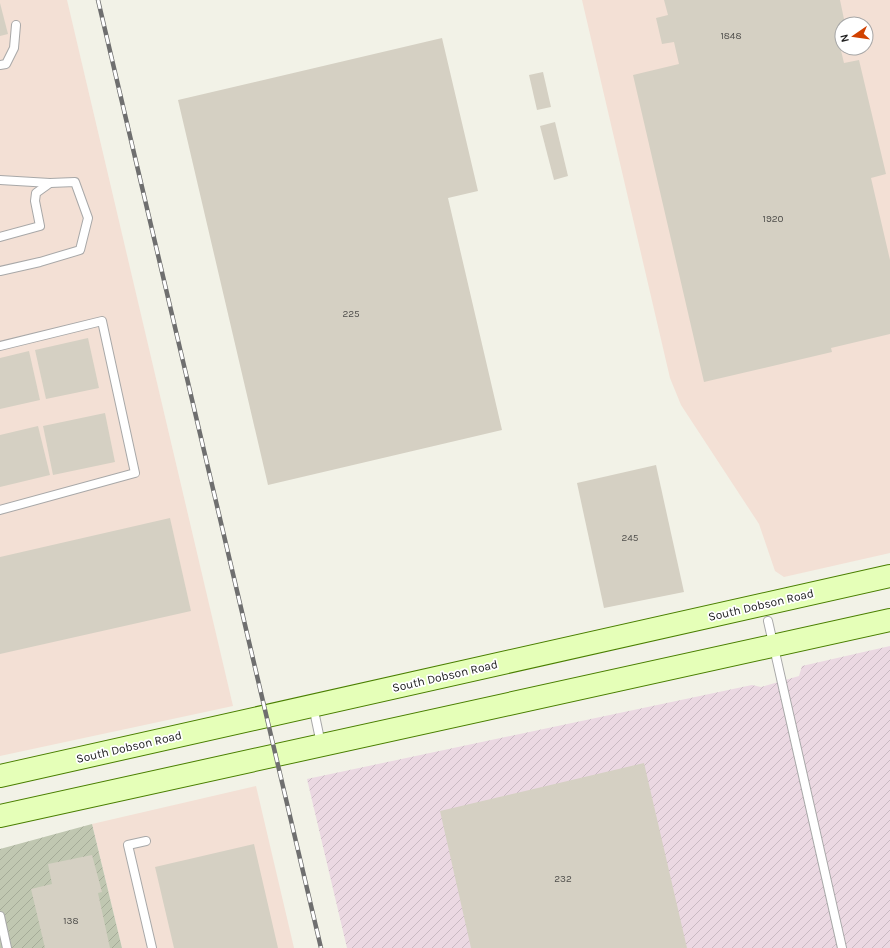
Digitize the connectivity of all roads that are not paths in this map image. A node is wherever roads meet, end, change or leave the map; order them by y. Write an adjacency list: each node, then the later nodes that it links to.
1 (16, 25): 2 (lane)
2 (0, 65)
3 (0, 180): 4 (lane)
4 (50, 183): 5 (lane); 6 (lane)
5 (0, 237)
6 (0, 270)
7 (0, 346): 8 (lane)
8 (0, 510)
9 (890, 576): 13 (main road, South Dobson Road)
10 (890, 620): 12 (main road)
11 (768, 621): 12 (lane)
12 (772, 646): 14 (main road); 21 (lane)
13 (313, 706): 14 (lane); 15 (main road, South Dobson Road)
14 (322, 745): 16 (main road)
15 (0, 776)
16 (0, 816)
17 (146, 840): 20 (lane)
18 (0, 916): 19 (lane)
19 (7, 948)
20 (152, 948)
21 (842, 948)

